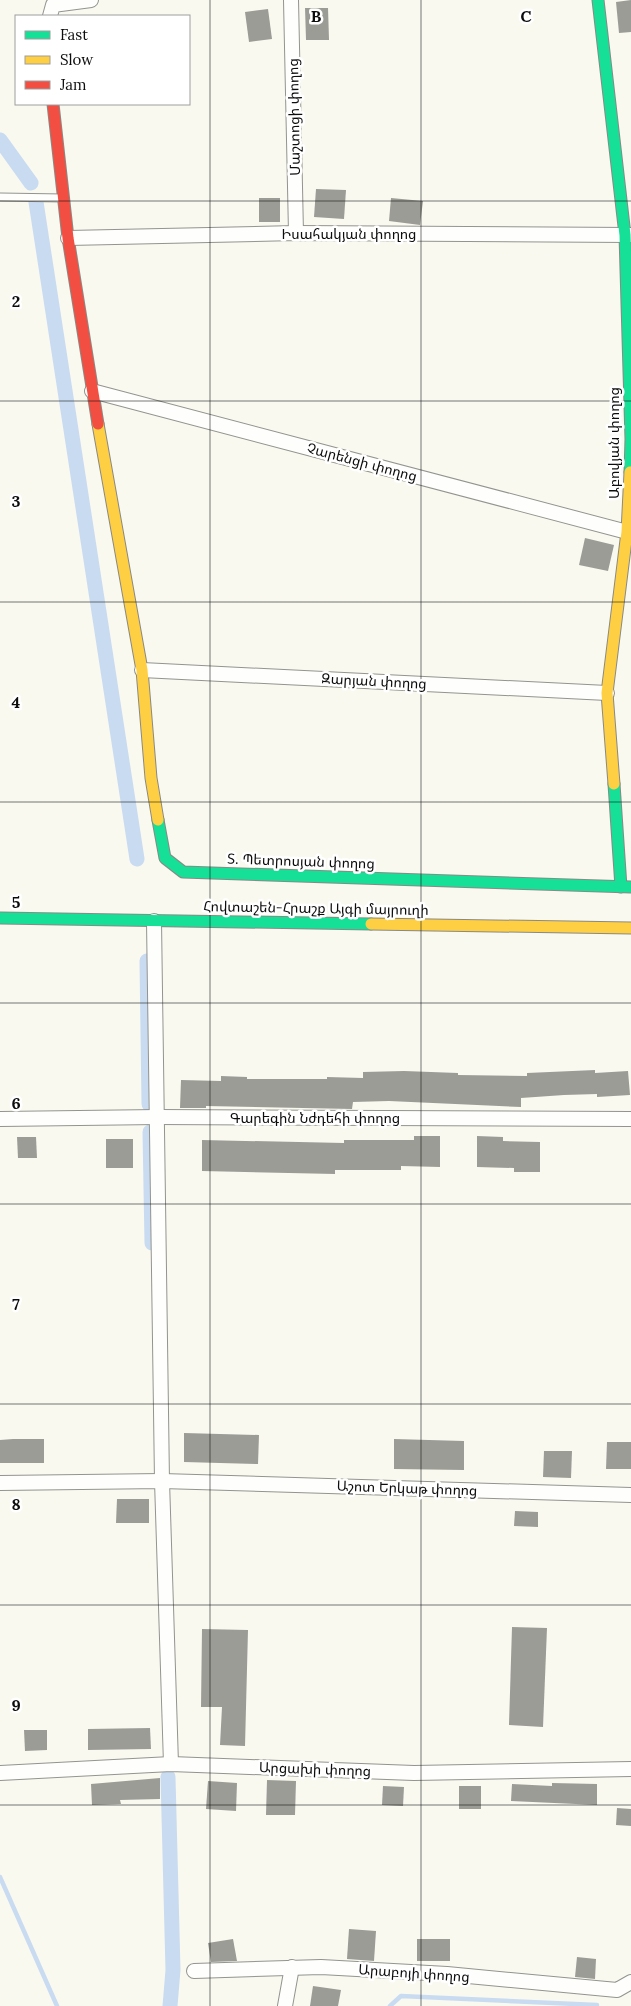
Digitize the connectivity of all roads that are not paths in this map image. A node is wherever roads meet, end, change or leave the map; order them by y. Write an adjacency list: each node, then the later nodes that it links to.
1 (91, 0): 4 (street)
2 (291, 0): 8 (street, Մաշտոցի փողոց)
3 (598, 0): 9 (street, Աբովյան փողոց)
4 (51, 10)
5 (52, 105): 7 (street, Տ. Պետրոսյան փողոց)
6 (0, 198): 7 (lane)
7 (63, 198): 10 (street, Տ. Պետրոսյան փողոց)
8 (296, 233): 9 (street, Իսահակյան փողոց); 10 (street, Իսահակյան փողոց)
9 (628, 235): 12 (street, Աբովյան փողոց)
10 (68, 238): 11 (street, Տ. Պետրոսյան փողոց)
11 (92, 392): 12 (street, Չարենցի փողոց); 13 (street, Տ. Պետրոսյան փողոց)
12 (629, 532): 14 (street, Աբովյան փողոց)
13 (142, 670): 14 (street, Զարյան փողոց); 15 (street, Տ. Պետրոսյան փողոց)
14 (607, 693): 15 (street, Աբովյան փողոց)
15 (626, 887)
16 (0, 918): 17 (street, Հովտաշեն-Հրաշք Այգի մայրուղի)
17 (154, 921): 18 (street, Հովտաշեն-Հրաշք Այգի մայրուղի); 19 (street)
18 (631, 928)
19 (158, 1117): 20 (street, Գարեգին Նժդեհի փողոց); 21 (street, Գարեգին Նժդեհի փողոց); 22 (street)
20 (0, 1119)
21 (631, 1119)
22 (162, 1481): 23 (street); 24 (street, Աշոտ Երկաթ փողոց); 25 (street)
23 (0, 1483)
24 (631, 1494)
25 (171, 1764): 26 (street, Արցախի փողոց); 27 (street, Արցախի փողոց)
26 (631, 1769)
27 (0, 1773)
28 (292, 1967): 29 (street, Արաբոյի փողոց); 30 (street, Արաբոյի փողոց); 31 (street)
29 (194, 1971)
30 (631, 1982)
31 (285, 2006)

